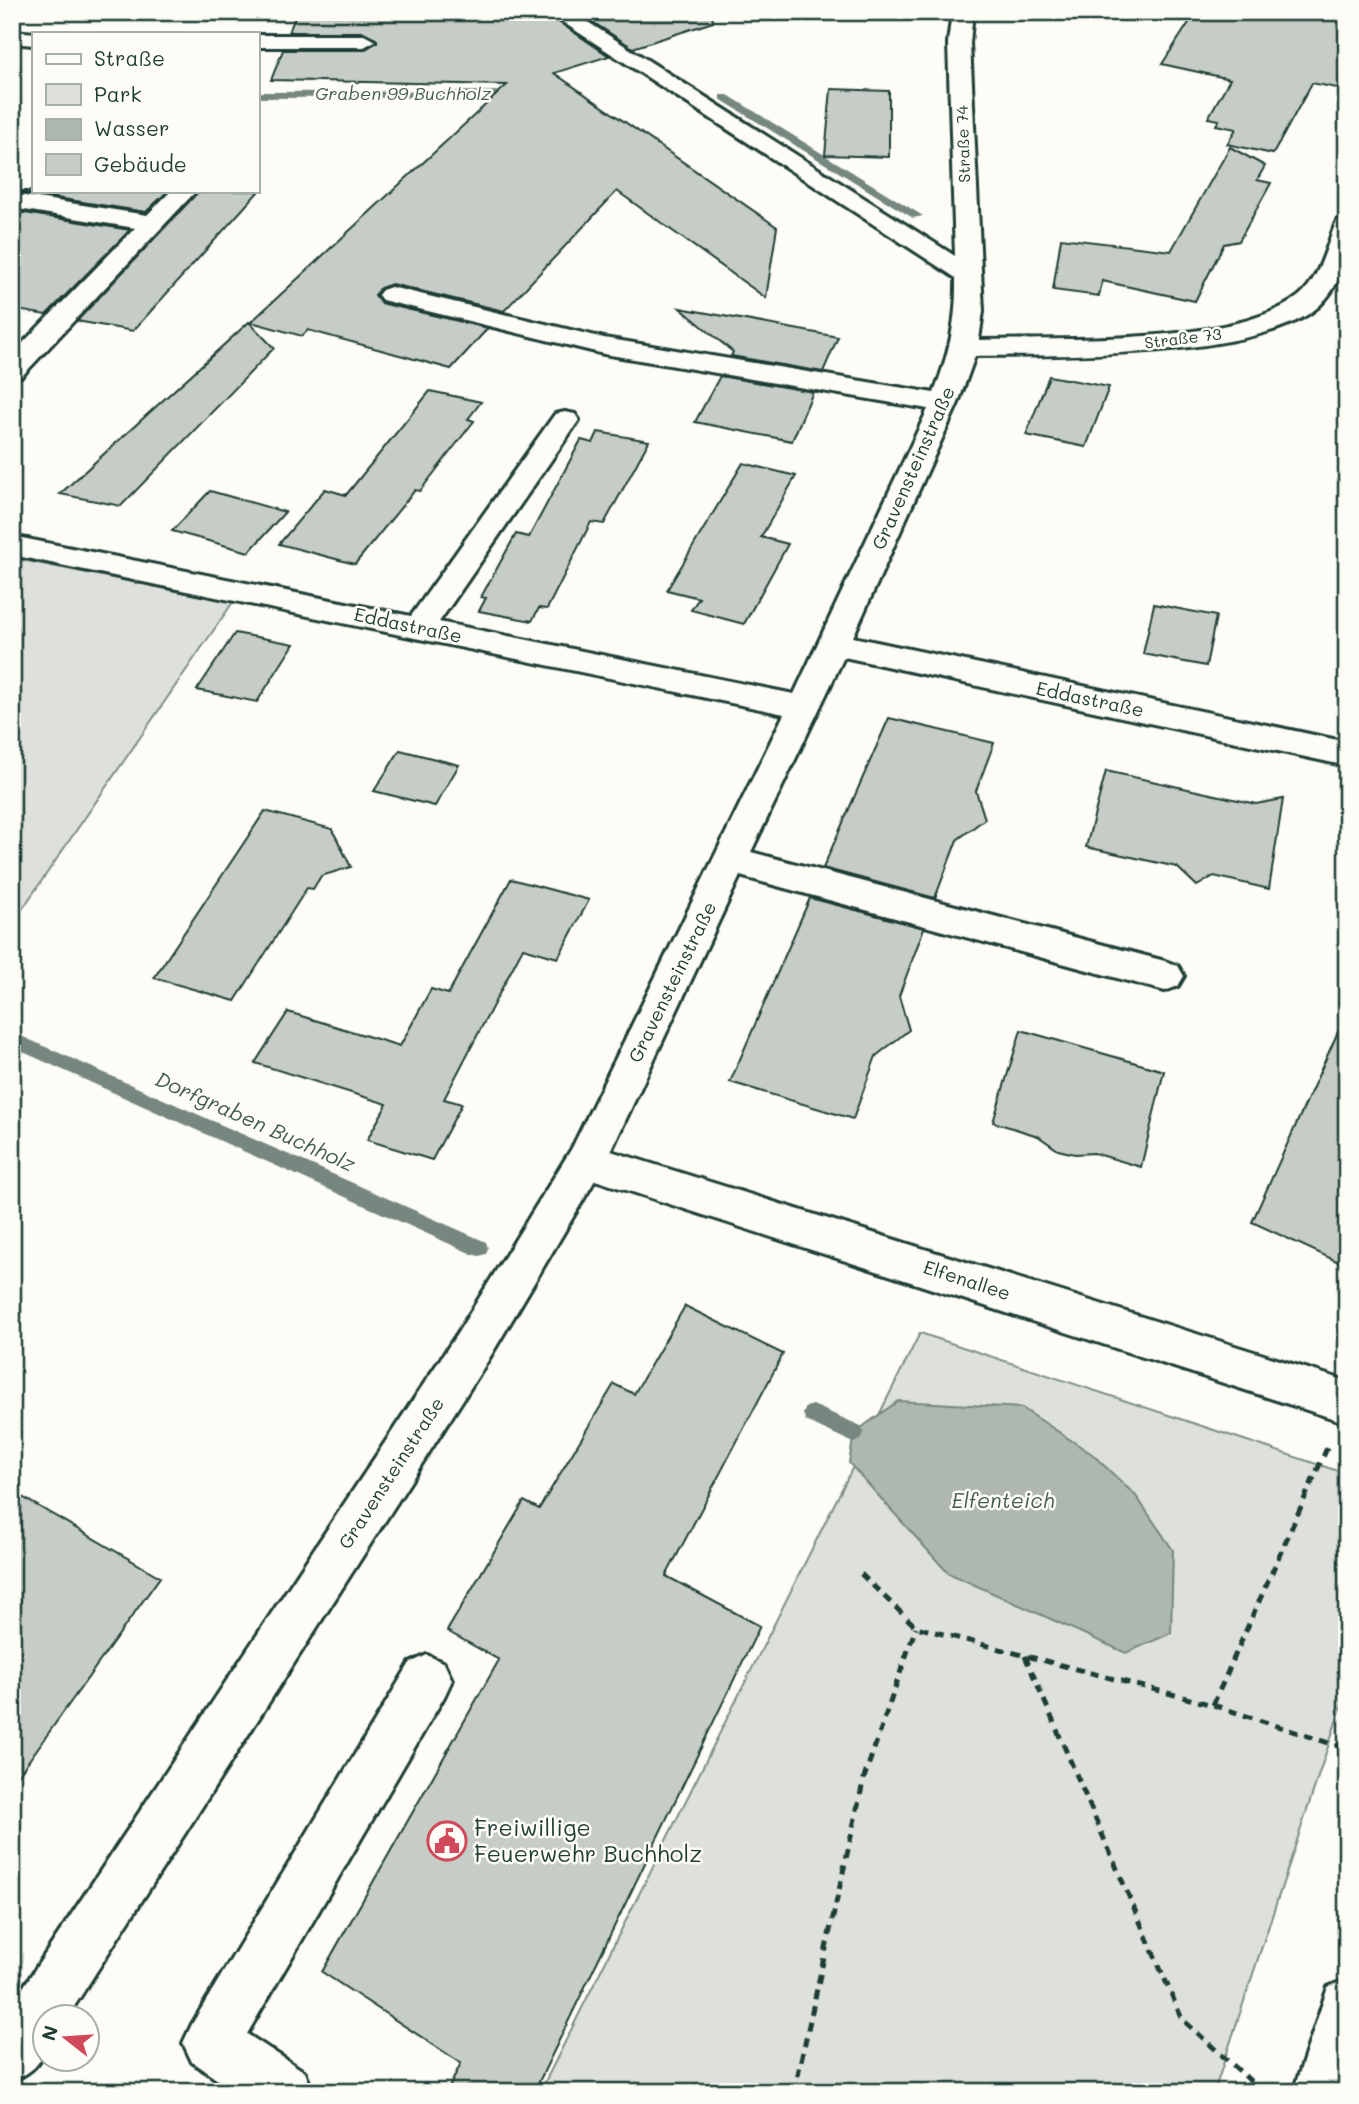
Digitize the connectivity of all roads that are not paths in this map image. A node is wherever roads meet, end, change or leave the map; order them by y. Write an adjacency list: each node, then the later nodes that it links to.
1 (557, 12): 11 (street)
2 (963, 12): 11 (street, Straße 74)
3 (12, 37): 4 (street)
4 (32, 39)
5 (259, 41): 6 (street)
6 (364, 41)
7 (183, 192): 9 (street)
8 (12, 201): 9 (street)
9 (153, 223): 14 (street)
10 (1347, 225): 13 (street, Straße 73)
11 (968, 275): 13 (street, Gravensteinstraße)
12 (391, 295): 15 (street)
13 (964, 348): 15 (street, Gravensteinstraße)
14 (12, 370)
15 (944, 402): 19 (street, Gravensteinstraße)
16 (565, 420): 18 (street)
17 (12, 545): 18 (street, Eddastraße)
18 (420, 627): 20 (street, Eddastraße)
19 (834, 644): 20 (street, Gravensteinstraße); 21 (street, Eddastraße)
20 (803, 707): 22 (street, Gravensteinstraße)
21 (1347, 754)
22 (731, 860): 23 (street); 24 (street, Gravensteinstraße)
23 (1165, 976)
24 (586, 1160): 25 (street, Elfenallee); 28 (street, Gravensteinstraße)
25 (1347, 1402)
26 (427, 1680): 29 (street)
27 (1347, 2006): 30 (street)
28 (12, 2053)
29 (285, 2092)
30 (1321, 2092)

